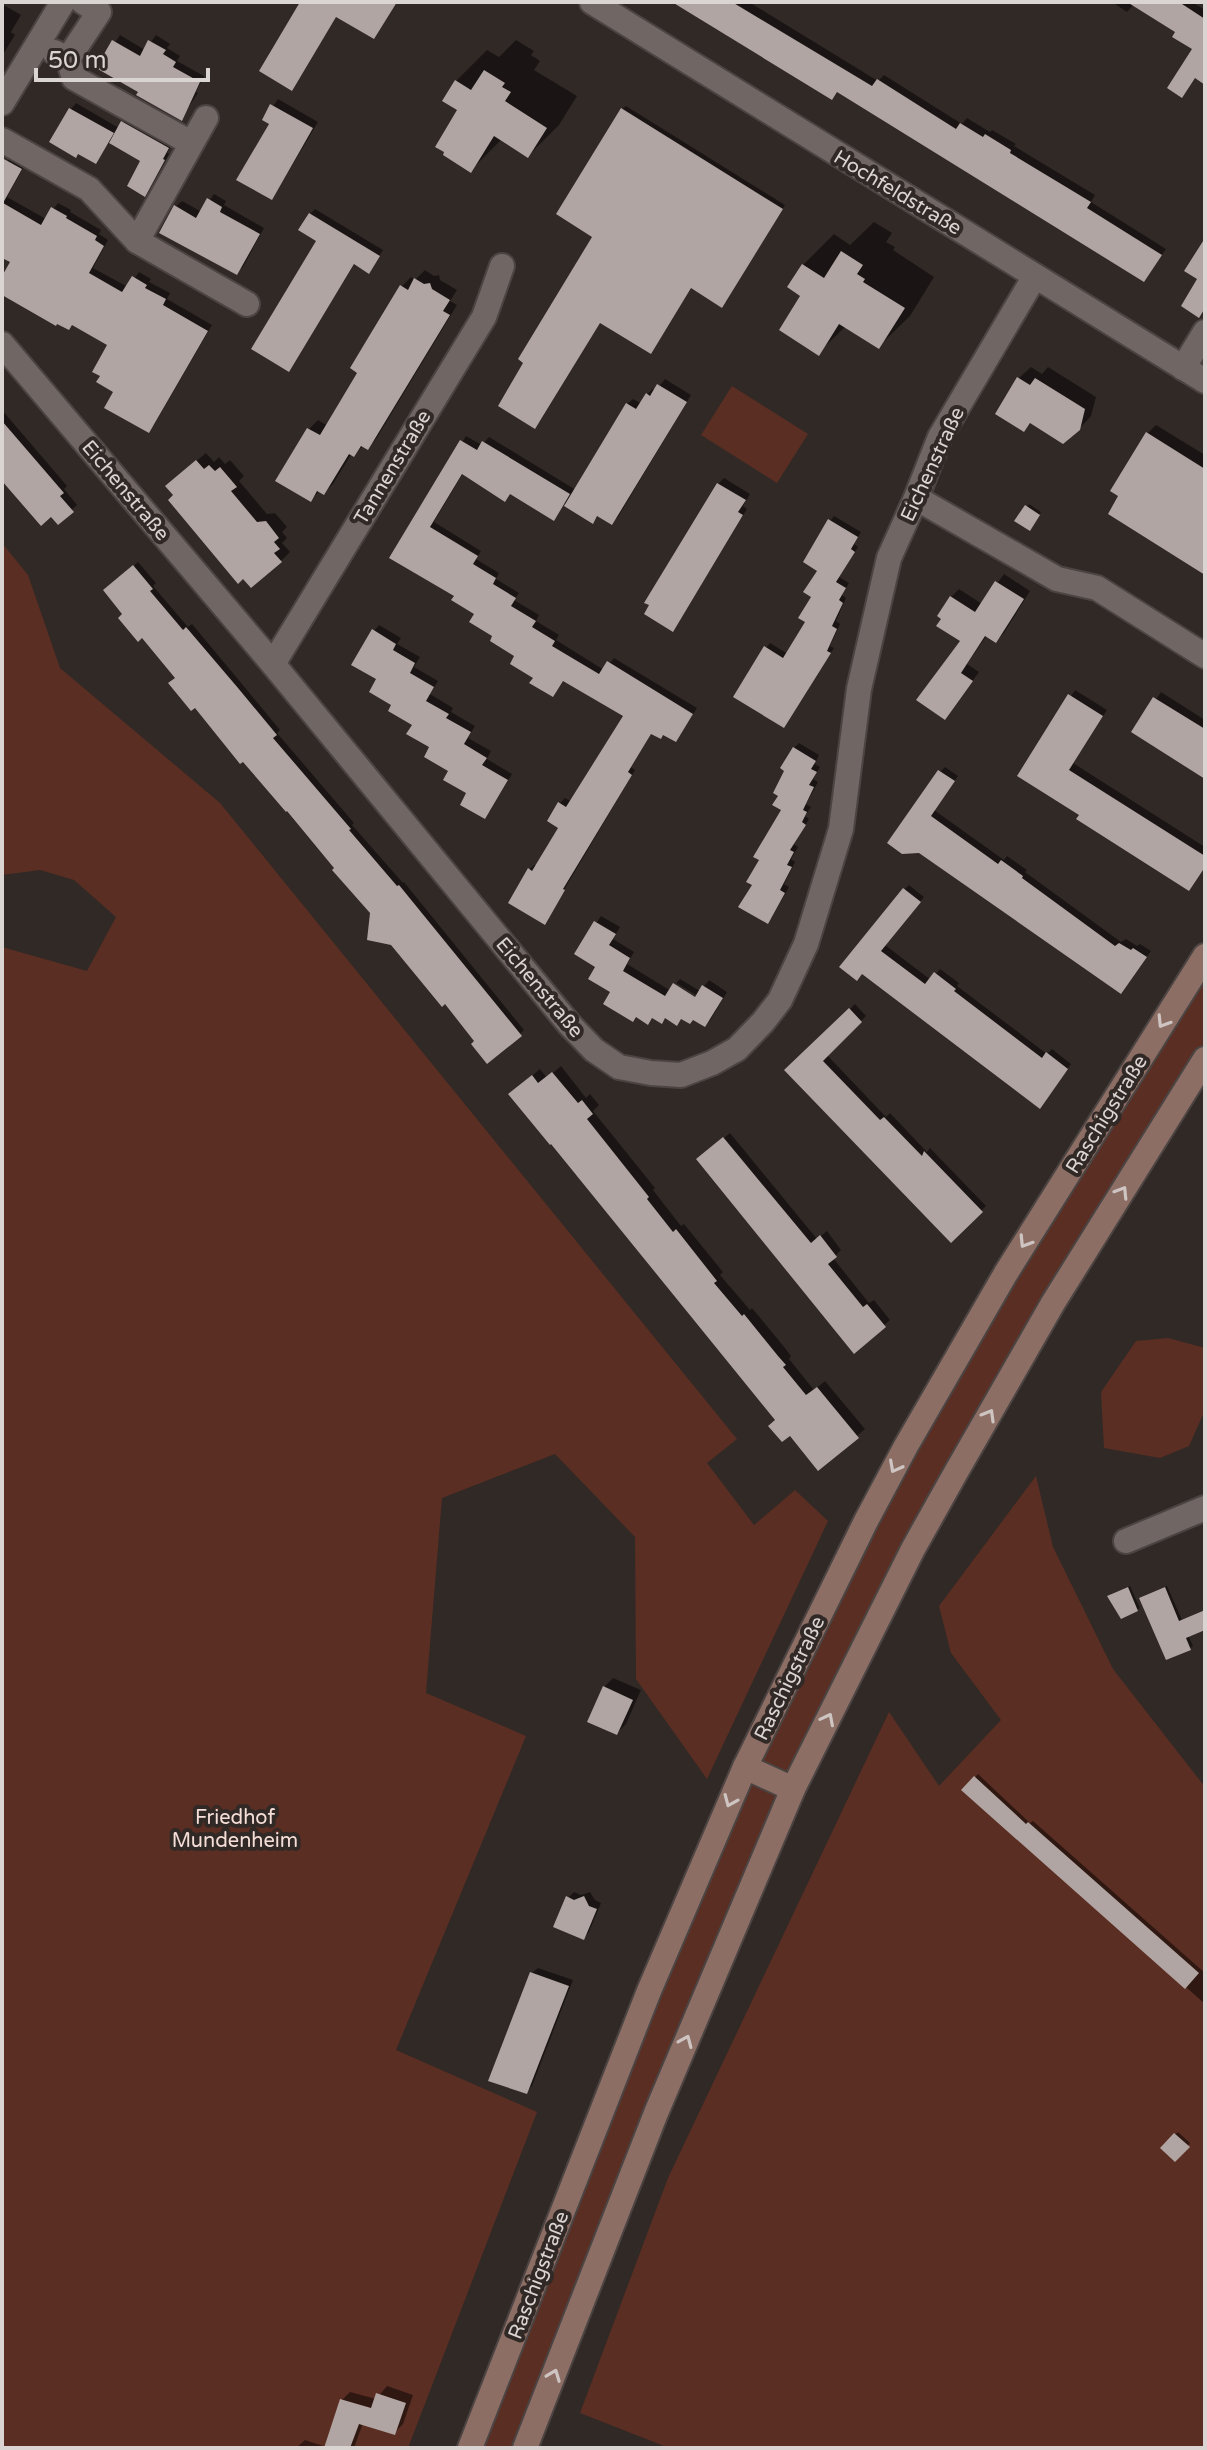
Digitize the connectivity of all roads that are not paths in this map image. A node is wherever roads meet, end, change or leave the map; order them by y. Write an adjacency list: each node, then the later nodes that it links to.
1 (63, 2): 4 (street)
2 (83, 2): 5 (street)
3 (592, 2): 12 (street, Hochfeldstraße)
4 (38, 43): 5 (street); 6 (street)
5 (68, 59): 9 (street)
6 (2, 103)
7 (206, 118): 9 (street)
8 (2, 140): 10 (street)
9 (191, 143): 10 (street)
10 (137, 241): 13 (street)
11 (502, 266): 20 (street, Tannenstraße)
12 (1035, 276): 16 (street, Hochfeldstraße); 18 (street, Eichenstraße)
13 (247, 304)
14 (1205, 332): 16 (street)
15 (2, 344): 20 (street, Eichenstraße)
16 (1183, 368): 17 (street, Hochfeldstraße)
17 (1205, 381)
18 (916, 498): 19 (street); 20 (street, Eichenstraße)
19 (1205, 656)
20 (273, 664)
21 (1205, 956): 25 (street, Raschigstraße, one-way to 25)
22 (1205, 1059): 26 (street, one-way to 22)
23 (1205, 1508): 24 (street)
24 (1126, 1541)
25 (745, 1767): 26 (street); 27 (street, Raschigstraße, one-way to 27)
26 (793, 1789): 28 (street, one-way to 26)
27 (470, 2448)
28 (525, 2448)

